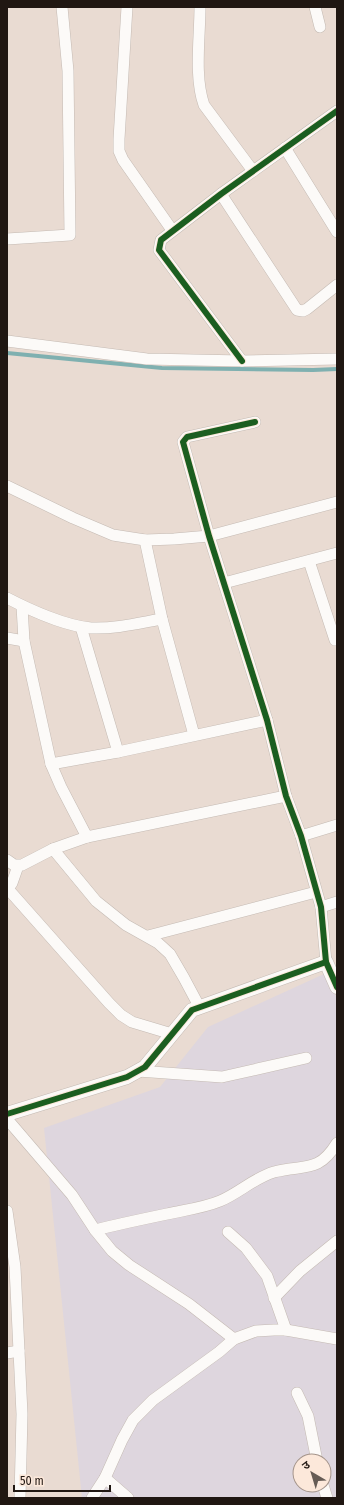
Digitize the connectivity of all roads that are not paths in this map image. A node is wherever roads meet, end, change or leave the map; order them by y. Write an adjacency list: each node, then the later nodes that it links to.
1 (62, 7): 12 (street)
2 (127, 7): 10 (street)
3 (200, 7): 8 (street)
4 (315, 7): 5 (street)
5 (320, 27)
6 (337, 111): 7 (street)
7 (286, 148): 8 (street); 11 (street)
8 (253, 171): 9 (street)
9 (221, 194): 10 (street); 13 (street)
10 (172, 230): 16 (street)
11 (337, 232)
12 (7, 239)
13 (337, 285)
14 (7, 341): 16 (street)
15 (337, 359): 16 (street)
16 (242, 361)
17 (255, 422): 20 (street)
18 (7, 486): 21 (street)
19 (337, 502): 20 (street)
20 (209, 536): 21 (street); 24 (street)
21 (145, 540): 27 (street)
22 (337, 553): 23 (street)
23 (309, 561): 24 (street); 30 (street)
24 (224, 583): 32 (street)
25 (7, 598): 26 (street)
26 (22, 606): 28 (street); 31 (street)
27 (162, 619): 28 (street); 33 (street)
28 (82, 626): 34 (street)
29 (7, 638): 31 (street)
30 (335, 640)
31 (24, 641): 35 (street)
32 (267, 720): 33 (street); 36 (street)
33 (194, 735): 34 (street)
34 (118, 752): 35 (street)
35 (51, 764): 39 (street)
36 (286, 796): 38 (street); 39 (street)
37 (337, 825): 38 (street)
38 (301, 836): 44 (street)
39 (87, 837): 40 (street)
40 (53, 849): 42 (street); 47 (street)
41 (7, 860): 42 (street)
42 (18, 866): 43 (street)
43 (8, 889): 51 (street)
44 (316, 892): 46 (street); 47 (street)
45 (337, 902): 46 (street)
46 (321, 907): 48 (street)
47 (148, 936): 50 (street)
48 (326, 962): 49 (street); 50 (street)
49 (337, 986)
50 (200, 1008): 51 (street)
51 (172, 1034): 53 (street)
52 (306, 1058): 53 (street)
53 (138, 1071): 54 (street)
54 (7, 1114)
55 (7, 1119): 58 (street)
56 (337, 1143): 58 (street)
57 (7, 1211): 65 (street)
58 (95, 1230): 63 (street)
59 (228, 1232): 61 (street)
60 (337, 1241): 61 (street)
61 (274, 1298): 62 (street)
62 (286, 1330): 63 (street); 64 (street)
63 (234, 1339): 69 (street)
64 (337, 1339)
65 (19, 1351): 66 (street); 70 (street)
66 (7, 1353)
67 (297, 1393): 68 (street)
68 (315, 1453)
69 (105, 1478): 71 (street); 72 (street)
70 (20, 1498)
71 (92, 1498)
72 (128, 1498)

